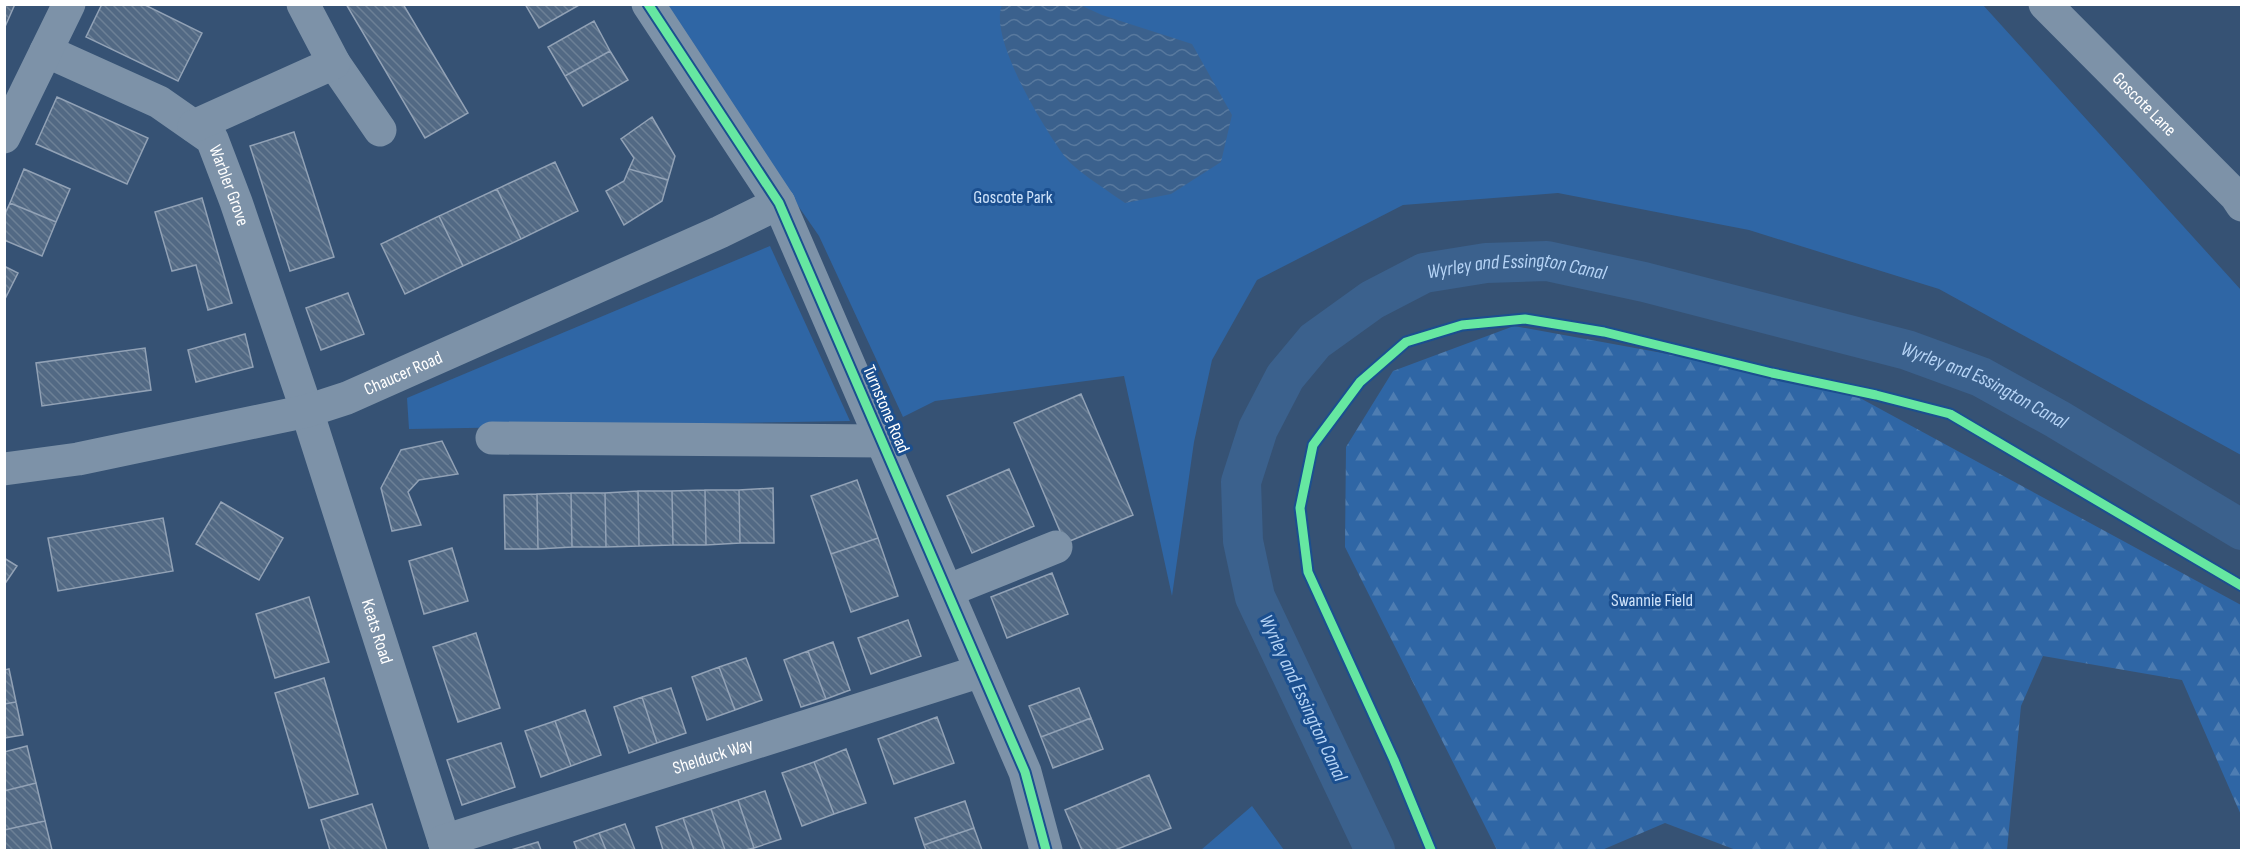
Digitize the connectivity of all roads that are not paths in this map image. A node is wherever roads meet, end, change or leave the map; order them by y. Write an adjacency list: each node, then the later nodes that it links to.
1 (69, 4): 5 (street)
2 (303, 4): 6 (street)
3 (648, 4): 11 (street, Turnstone Road)
4 (2045, 4): 10 (street, Goscote Lane)
5 (46, 51): 7 (street, Warbler Grove); 9 (street)
6 (334, 63): 7 (street); 8 (street)
7 (194, 126): 12 (street, Warbler Grove)
8 (380, 130)
9 (4, 137)
10 (2240, 197)
11 (779, 203): 12 (street, Chaucer Road); 14 (street, Turnstone Road)
12 (307, 411): 15 (street, Chaucer Road); 19 (street, Keats Road)
13 (492, 438): 14 (street)
14 (882, 441): 17 (street, Turnstone Road)
15 (4, 469)
16 (1056, 547): 17 (street)
17 (947, 591): 18 (street, Turnstone Road)
18 (981, 670): 19 (street, Shelduck Way); 20 (street, Turnstone Road)
19 (446, 846)
20 (1046, 850)

